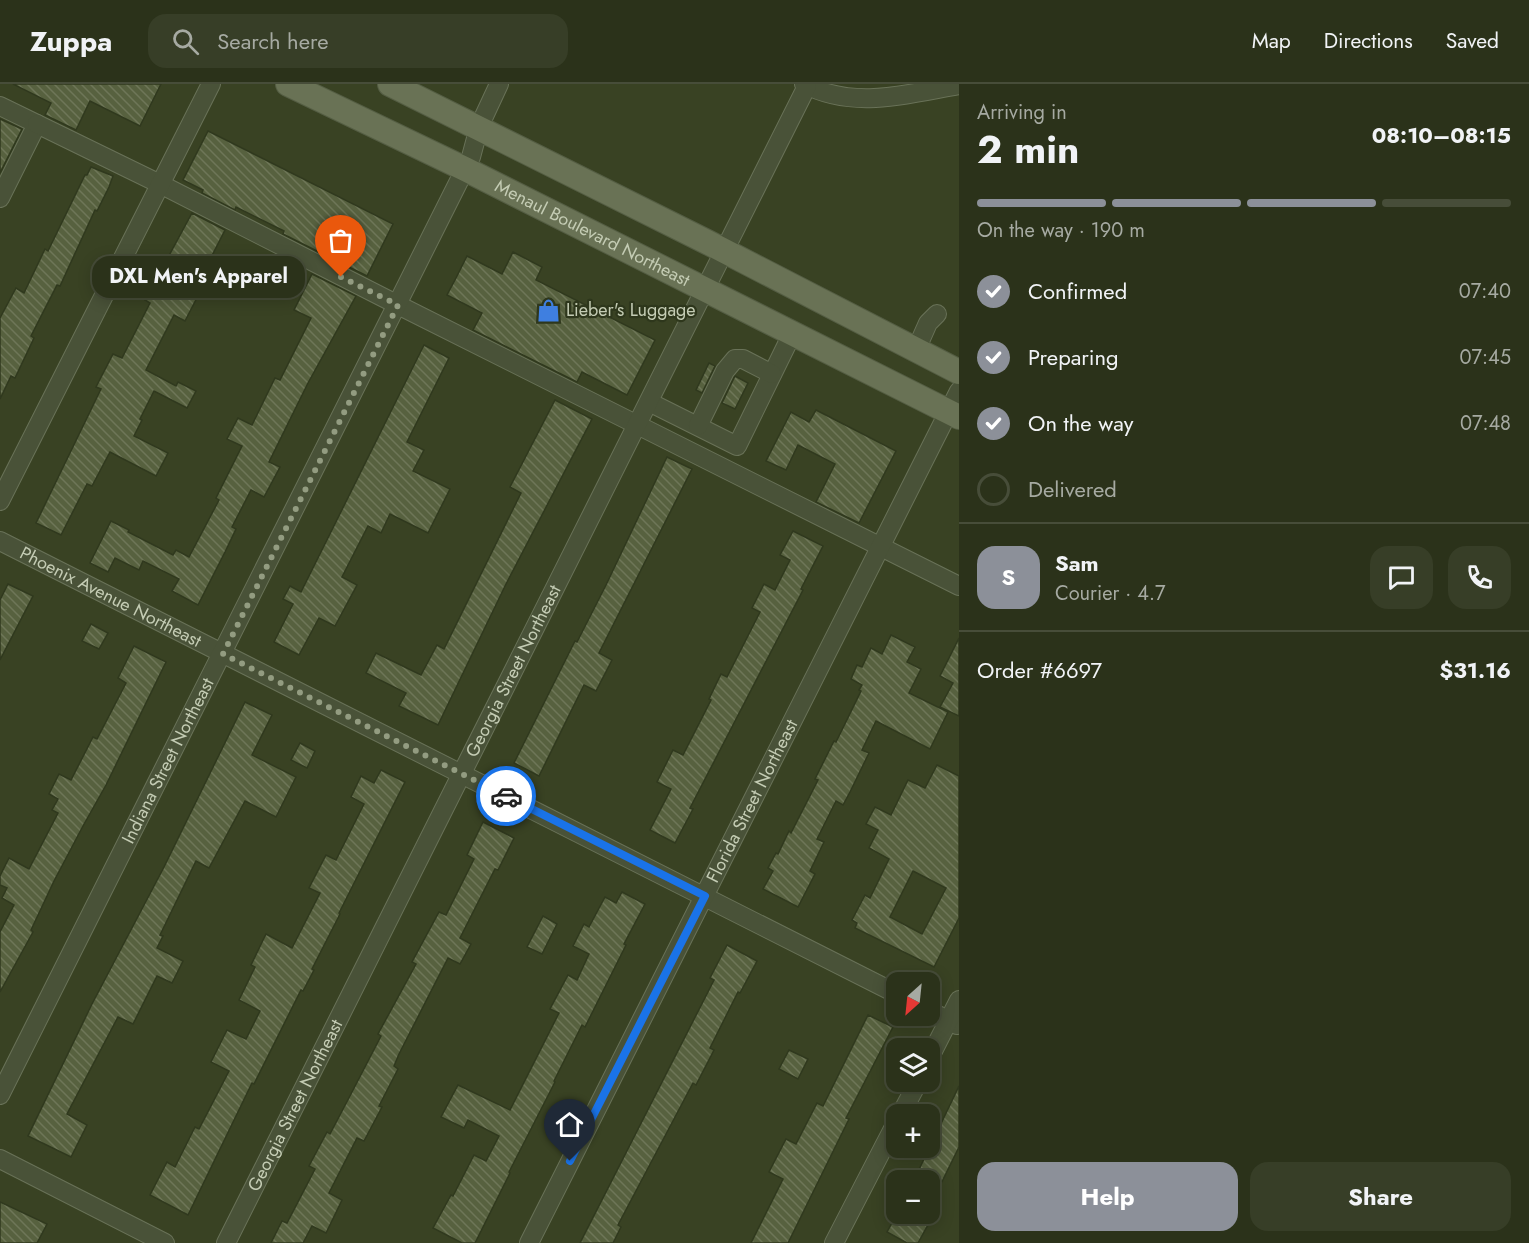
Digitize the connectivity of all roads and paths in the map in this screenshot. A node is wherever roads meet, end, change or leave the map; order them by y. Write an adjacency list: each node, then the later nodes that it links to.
1 (211, 84): 11 (street)
2 (288, 84): 10 (main road, Menaul Boulevard Northeast)
3 (390, 84): 9 (main road)
4 (500, 84): 9 (street, Indiana Street Northeast)
5 (805, 85): 6 (street); 13 (street, Georgia Street Northeast)
6 (959, 85)
7 (0, 106): 8 (street)
8 (37, 124): 11 (street); 12 (street)
9 (479, 127): 10 (street, Indiana Street Northeast); 13 (main road)
10 (465, 169): 14 (main road, Menaul Boulevard Northeast); 15 (street, Indiana Street Northeast)
11 (160, 184): 15 (street); 25 (street)
12 (0, 198)
13 (723, 250): 14 (street, Georgia Street Northeast); 18 (main road)
14 (704, 290): 17 (main road, Menaul Boulevard Northeast); 21 (street, Georgia Street Northeast)
15 (398, 305): 23 (street); 29 (street, Indiana Street Northeast)
16 (937, 314): 18 (street)
17 (792, 334): 20 (street); 22 (main road, Menaul Boulevard Northeast)
18 (916, 350): 19 (main road)
19 (959, 372)
20 (772, 374): 24 (street); 24 (street)
21 (649, 402): 23 (street, Georgia Street Northeast); 24 (street)
22 (956, 406): 27 (street, Florida Street Northeast)
23 (638, 426): 27 (street); 30 (street, Georgia Street Northeast)
24 (698, 426)
25 (0, 501)
26 (0, 541): 29 (street, Phoenix Avenue Northeast)
27 (881, 547): 28 (street); 31 (street, Florida Street Northeast)
28 (959, 586)
29 (223, 654): 30 (street, Phoenix Avenue Northeast); 37 (street, Indiana Street Northeast)
30 (460, 774): 31 (street, Phoenix Avenue Northeast); 41 (street, Georgia Street Northeast)
31 (705, 896): 32 (street, Phoenix Avenue Northeast); 42 (street, Florida Street Northeast)
32 (886, 988)
33 (959, 1000): 35 (street)
34 (940, 1016): 35 (street)
35 (954, 1023): 36 (street)
36 (940, 1043)
37 (0, 1095)
38 (886, 1142): 43 (street)
39 (0, 1159): 40 (street)
40 (165, 1243)
41 (225, 1243)
42 (529, 1243)
43 (834, 1243)

